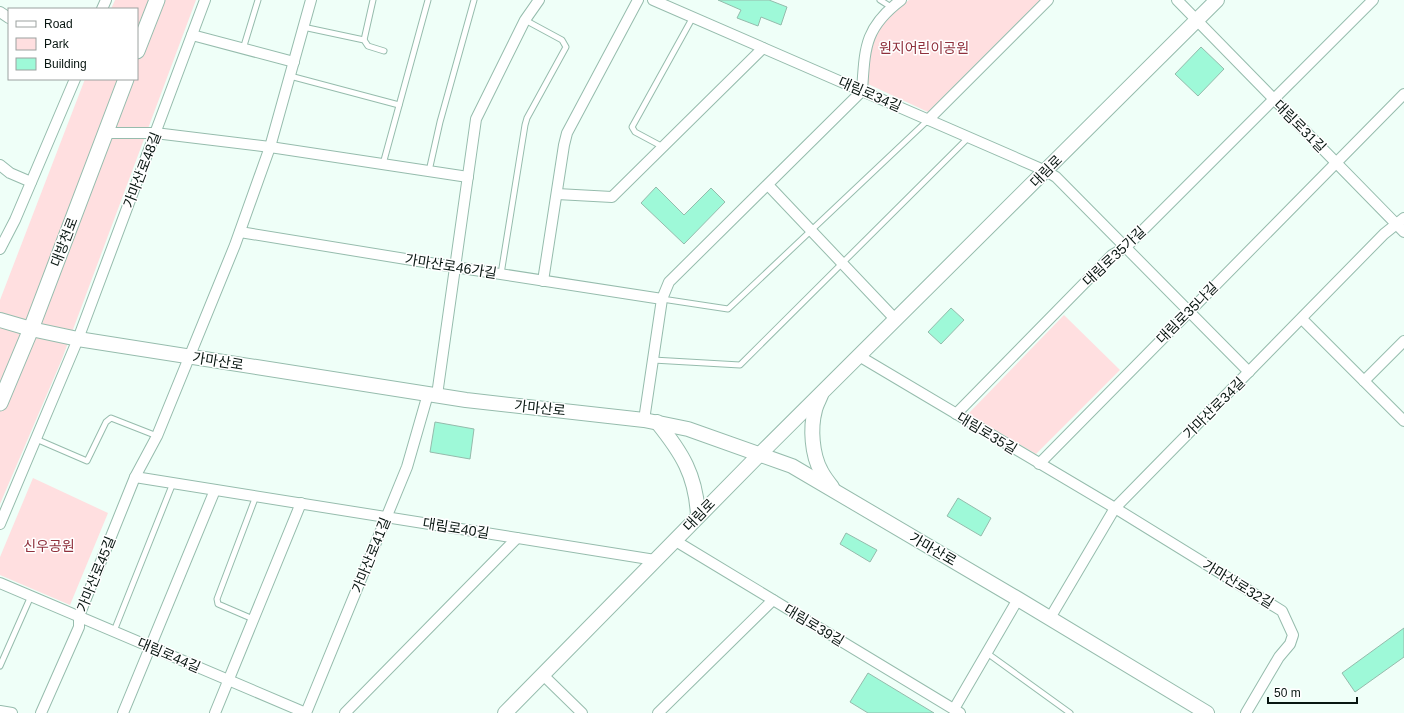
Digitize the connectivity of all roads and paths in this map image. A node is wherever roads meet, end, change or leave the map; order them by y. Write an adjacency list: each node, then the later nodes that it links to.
1 (157, 0): 24 (main road)
2 (205, 0): 22 (street, 가마산로48길)
3 (258, 0): 26 (lane)
4 (311, 0): 21 (street, 가마산로45길)
5 (373, 0): 23 (lane)
6 (428, 0): 35 (lane)
7 (474, 0): 45 (lane)
8 (539, 0): 19 (street)
9 (638, 0): 50 (street)
10 (653, 0): 18 (street, 대림로34길)
11 (880, 0): 17 (lane)
12 (901, 0): 17 (street)
13 (1048, 0): 36 (street)
14 (1177, 0): 20 (street)
15 (1217, 0): 20 (main road, 대림로)
16 (1373, 0): 34 (street, 대림로35가길)
17 (891, 7): 32 (street)
18 (693, 17): 25 (street, 대림로34길); 40 (lane)
19 (526, 20): 47 (street); 59 (lane)
20 (1196, 21): 34 (street, 대림로31길); 46 (main road, 대림로)
21 (304, 27): 23 (lane); 28 (street, 가마산로45길)
22 (192, 35): 26 (street); 38 (street, 가마산로48길)
23 (364, 40): 27 (lane)
24 (138, 48)
25 (763, 48): 32 (street, 대림로34길); 40 (street)
26 (243, 49): 28 (street)
27 (384, 51)
28 (294, 62): 29 (street, 가마산로45길)
29 (290, 76): 35 (lane); 41 (street, 가마산로45길)
30 (75, 80): 48 (street)
31 (126, 80): 37 (main road, 대방천로)
32 (862, 91): 36 (street, 대림로34길); 49 (street)
33 (1404, 94): 42 (street, 대림로35나길)
34 (1274, 100): 42 (street, 대림로31길); 55 (street, 대림로35가길)
35 (399, 105): 43 (lane)
36 (928, 120): 39 (street, 대림로34길); 52 (lane)
37 (106, 133): 38 (street); 66 (main road, 대방천로)
38 (155, 133): 41 (street); 67 (street, 가마산로48길)
39 (969, 137): 46 (street, 대림로34길); 57 (lane)
40 (663, 146): 50 (street)
41 (270, 147): 43 (street); 53 (street, 가마산로45길)
42 (1336, 163): 51 (street, 대림로31길); 62 (street, 대림로35나길)
43 (383, 164): 45 (street)
44 (0, 165): 48 (street)
45 (429, 171): 47 (street)
46 (1046, 171): 55 (street, 대림로34길); 65 (main road, 대림로)
47 (468, 177): 58 (street)
48 (31, 182): 56 (street)
49 (768, 185): 52 (street); 61 (street)
50 (557, 194): 60 (street)
51 (1400, 221): 54 (street, 대림로31길); 63 (street, 가마산로34길)
52 (811, 230): 57 (street); 61 (lane)
53 (240, 232): 58 (street, 가마산로46가길); 70 (street, 가마산로45길)
54 (1404, 232)
55 (1126, 247): 62 (street, 대림로34길); 77 (street, 대림로35가길)
56 (0, 249)
57 (842, 263): 65 (street); 71 (lane)
58 (455, 267): 59 (street, 가마산로46가길); 75 (street)
59 (501, 274): 60 (street, 가마산로46가길)
60 (543, 281): 61 (street, 가마산로46가길)
61 (662, 299): 71 (street)
62 (1189, 311): 72 (street, 대림로34길); 83 (street, 대림로35나길)
63 (1302, 318): 72 (street, 가마산로34길); 73 (street)
64 (0, 320): 66 (main road, 가마산로)
65 (896, 320): 69 (main road, 대림로)
66 (31, 329): 67 (main road, 가마산로); 76 (main road, 대방천로)
67 (78, 339): 70 (main road, 가마산로); 81 (street, 가마산로48길)
68 (1404, 341): 73 (street)
69 (859, 356): 74 (main road, 대림로); 77 (street, 대림로35길)
70 (190, 357): 75 (main road, 가마산로); 80 (street, 가마산로45길)
71 (653, 360): 78 (street)
72 (1249, 372): 90 (street, 가마산로34길)
73 (1364, 381): 79 (street)
74 (823, 392): 82 (main road, 대림로); 87 (main road)
75 (432, 394): 78 (main road, 가마산로); 92 (street, 가마산로41길)
76 (0, 403)
77 (956, 414): 83 (street, 대림로35길)
78 (650, 421): 82 (main road, 가마산로); 91 (main road)
79 (1404, 421)
80 (157, 436): 81 (lane); 84 (street, 가마산로45길)
81 (36, 439): 93 (street, 가마산로48길)
82 (759, 455): 87 (main road, 가마산로); 91 (main road, 대림로)
83 (1039, 464): 90 (street, 대림로35길)
84 (135, 477): 85 (street, 대림로40길); 101 (street, 가마산로45길)
85 (173, 483): 86 (street, 대림로40길); 104 (lane)
86 (215, 490): 88 (street, 대림로40길); 105 (street)
87 (834, 490): 99 (main road, 가마산로)
88 (256, 496): 89 (street, 대림로40길); 103 (lane)
89 (301, 503): 92 (street, 대림로40길); 103 (street)
90 (1115, 508): 102 (street, 가마산로34길); 123 (street, 가마산로32길)
91 (698, 516): 95 (main road, 대림로)
92 (386, 517): 94 (street, 대림로40길); 116 (street, 가마산로41길)
93 (0, 524)
94 (517, 538): 96 (street, 대림로40길); 117 (street)
95 (674, 540): 96 (main road, 대림로); 100 (street, 대림로39길)
96 (655, 560): 108 (main road, 대림로)
97 (0, 583): 98 (street, 대림로44길)
98 (31, 596): 101 (street, 대림로44길); 107 (lane)
99 (1018, 599): 102 (main road, 가마산로); 106 (street, 대림로39길)
100 (772, 600): 111 (street, 대림로39길); 120 (street)
101 (79, 616): 104 (street, 대림로44길); 113 (street, 가마산로45길)
102 (1050, 618): 122 (main road, 가마산로)
103 (253, 619): 109 (street)
104 (114, 631): 105 (street, 대림로44길)
105 (150, 647): 109 (street, 대림로44길); 114 (street)
106 (987, 654): 111 (street, 대림로39길); 121 (lane)
107 (0, 666)
108 (543, 675): 118 (main road, 대림로); 119 (street)
109 (228, 680): 115 (street); 116 (street, 대림로44길)
110 (0, 711): 112 (street)
111 (957, 711)
112 (12, 713)
113 (41, 713)
114 (123, 713)
115 (215, 713)
116 (306, 713)
117 (345, 713)
118 (505, 713)
119 (582, 713)
120 (658, 713)
121 (1070, 713)
122 (1207, 713)
123 (1246, 713)

